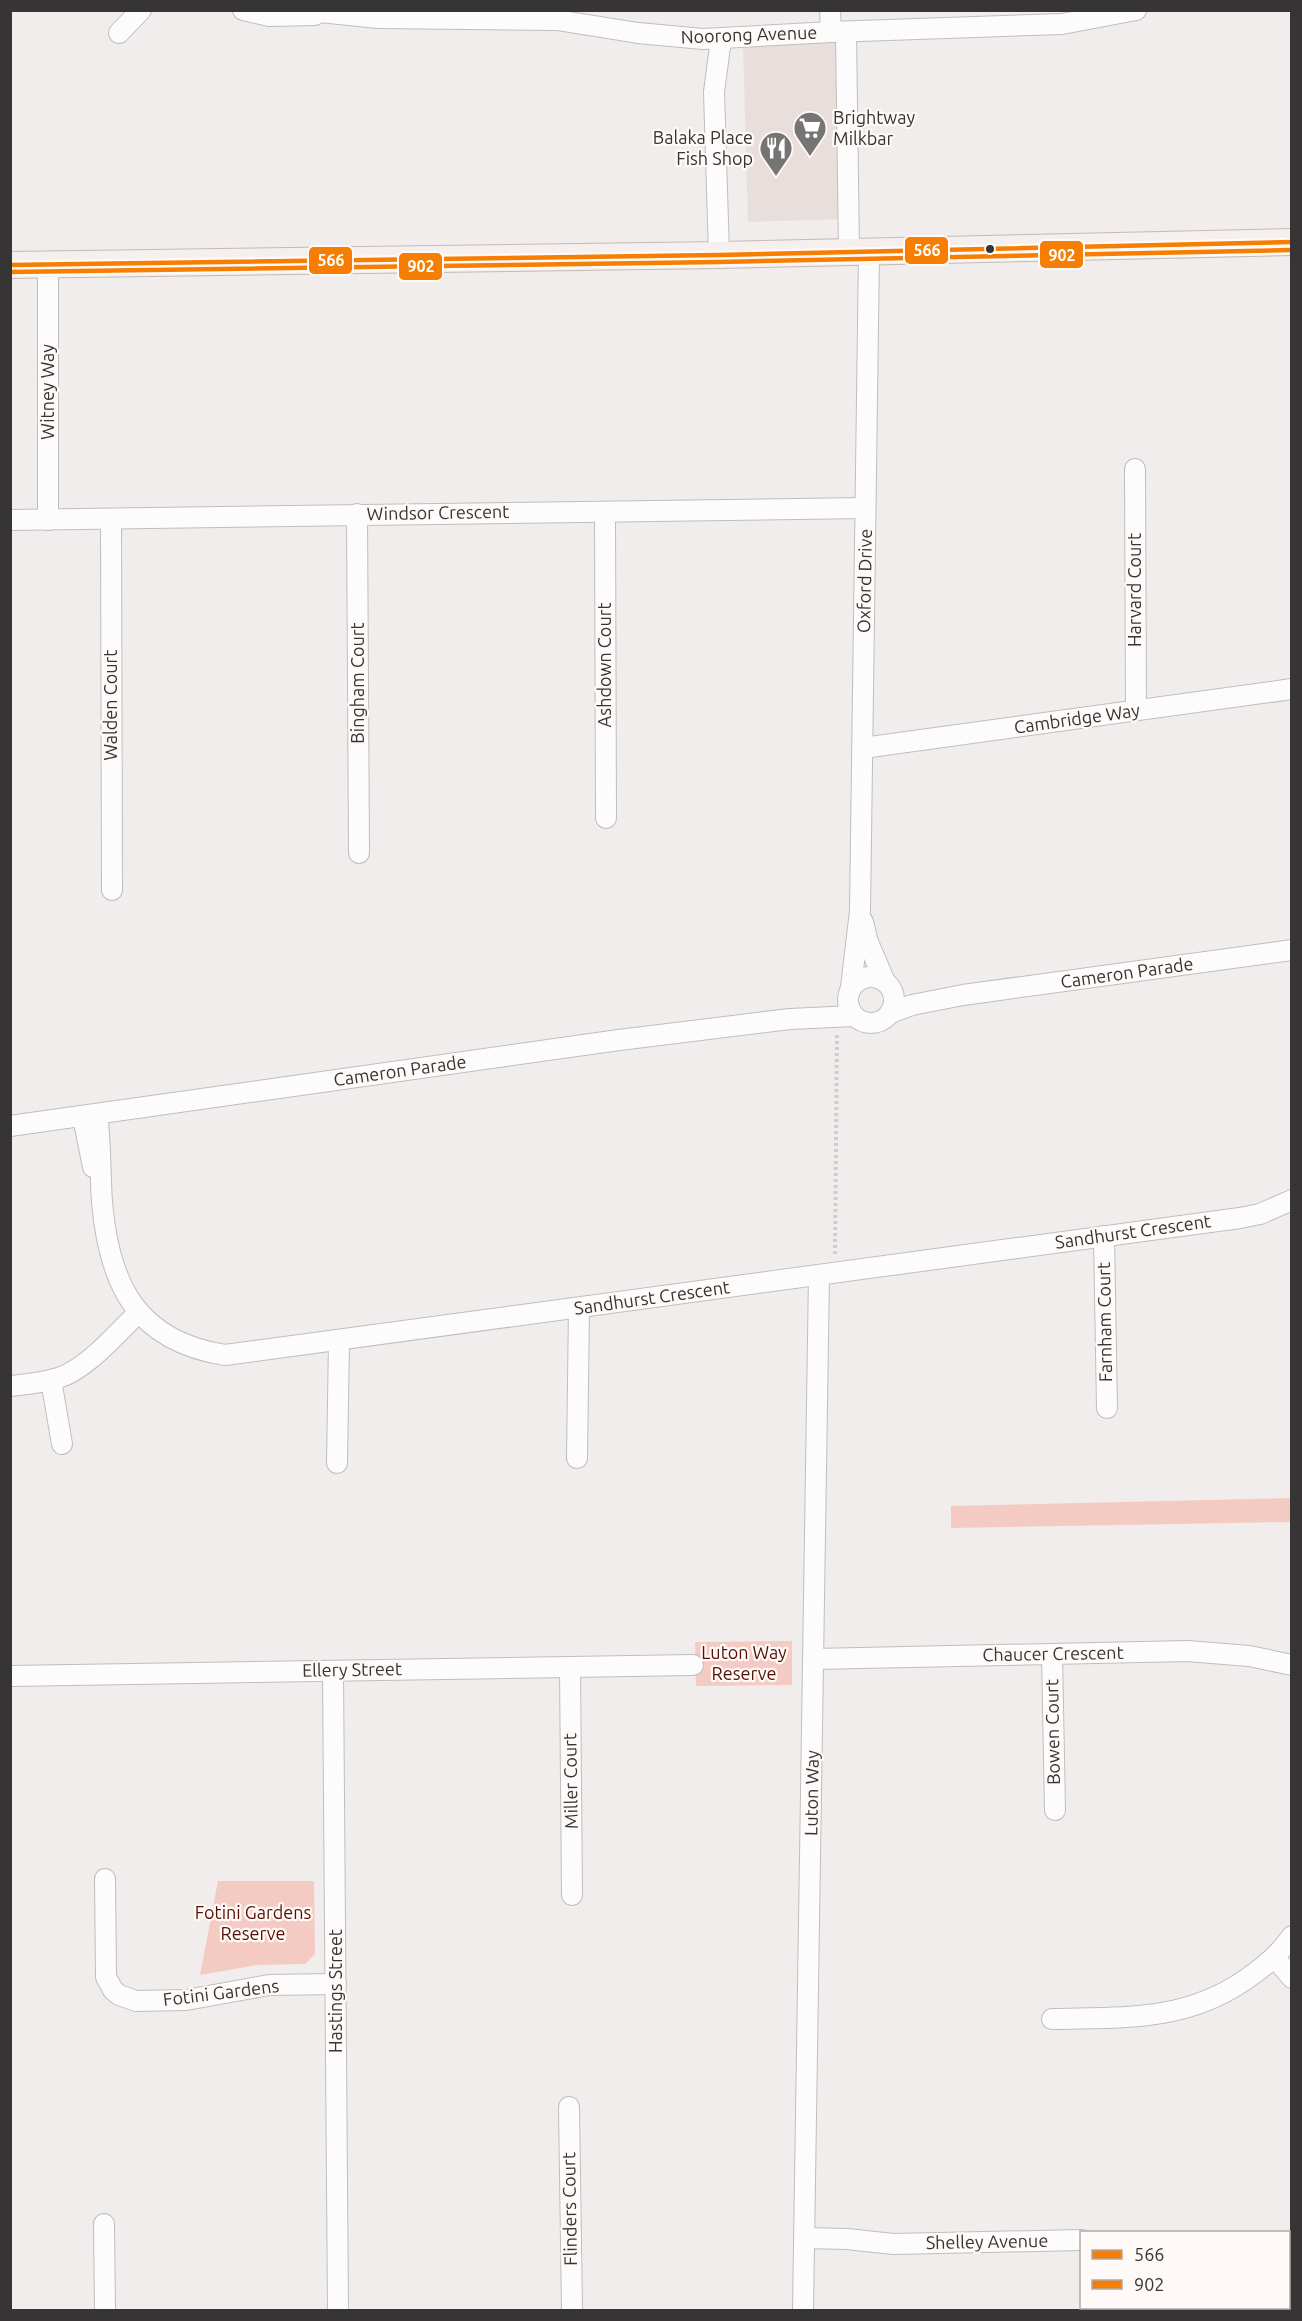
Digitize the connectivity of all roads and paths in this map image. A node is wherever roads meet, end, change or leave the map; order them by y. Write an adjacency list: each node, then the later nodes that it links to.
1 (141, 10): 10 (street)
2 (243, 10): 6 (street, Noorong Avenue)
3 (301, 10): 6 (street, Noorong Avenue)
4 (830, 10): 9 (street, Oxford Drive)
5 (1136, 10): 8 (street, Noorong Avenue)
6 (326, 14): 7 (street, Noorong Avenue)
7 (378, 14): 11 (street, Noorong Avenue)
8 (1098, 14): 9 (street, Noorong Avenue)
9 (838, 32): 11 (street, Noorong Avenue); 13 (street, Oxford Drive)
10 (119, 33)
11 (712, 39): 14 (street)
12 (1292, 242): 13 (main road)
13 (859, 252): 14 (main road); 18 (street, Oxford Drive)
14 (719, 255): 16 (main road)
15 (10, 265): 16 (main road)
16 (48, 265): 23 (street, Witney Way)
17 (1135, 469): 25 (street, Harvard Court)
18 (865, 508): 19 (street, Windsor Crescent); 26 (street, Oxford Drive)
19 (605, 512): 20 (street, Windsor Crescent); 27 (street, Ashdown Court)
20 (357, 514): 21 (street, Windsor Crescent); 28 (street, Bingham Court)
21 (111, 519): 23 (street, Windsor Crescent); 29 (street, Walden Court)
22 (10, 520): 23 (street, Windsor Crescent)
23 (48, 520)
24 (1292, 689): 25 (street, Cambridge Way)
25 (1136, 710): 26 (street, Cambridge Way)
26 (863, 748): 30 (street, Oxford Drive)
27 (606, 818)
28 (359, 853)
29 (112, 890)
30 (860, 911): 32 (street, Oxford Drive); 33 (street, Oxford Drive)
31 (1292, 950): 34 (street, Cameron Parade)
32 (887, 985): 33 (street); 34 (street, Cameron Parade); 35 (street)
33 (850, 991): 36 (street); 37 (street, Cameron Parade)
34 (963, 995): 35 (street, Cameron Parade)
35 (890, 1013): 36 (street)
36 (846, 1016): 37 (street, Cameron Parade); 42 (path)
37 (790, 1019): 38 (street, Cameron Parade)
38 (90, 1115): 39 (street, Cameron Parade); 45 (street, Sandhurst Crescent)
39 (10, 1126)
40 (1292, 1200): 41 (street, Sandhurst Crescent)
41 (1104, 1236): 43 (street, Sandhurst Crescent); 49 (street, Farnham Court)
42 (835, 1254)
43 (819, 1275): 44 (street, Sandhurst Crescent); 54 (street, Luton Way)
44 (579, 1308): 46 (street, Sandhurst Crescent); 51 (street)
45 (138, 1313): 46 (street, Sandhurst Crescent); 47 (street)
46 (339, 1341): 52 (street)
47 (51, 1380): 48 (street); 50 (street)
48 (10, 1386)
49 (1107, 1408)
50 (62, 1444)
51 (578, 1458)
52 (337, 1463)
53 (1052, 1654): 54 (street, Chaucer Crescent); 56 (street, Chaucer Crescent); 60 (street, Bowen Court)
54 (814, 1659): 71 (street, Luton Way)
55 (693, 1665): 57 (street, Ellery Street)
56 (1292, 1665)
57 (570, 1667): 58 (street, Ellery Street); 62 (street, Miller Court)
58 (333, 1671): 59 (street, Ellery Street); 66 (street, Hastings Street)
59 (10, 1676)
60 (1055, 1810)
61 (105, 1879): 66 (street, Fotini Gardens)
62 (572, 1895)
63 (1292, 1936): 64 (street)
64 (1275, 1958): 65 (street); 67 (street)
65 (1292, 1978)
66 (336, 1984): 73 (street, Hastings Street)
67 (1052, 2019)
68 (569, 2106): 74 (street, Flinders Court)
69 (104, 2224): 72 (street)
70 (1080, 2240): 71 (street, Shelley Avenue)
71 (805, 2245): 75 (street, Luton Way)
72 (105, 2310)
73 (338, 2310)
74 (572, 2310)
75 (803, 2310)

